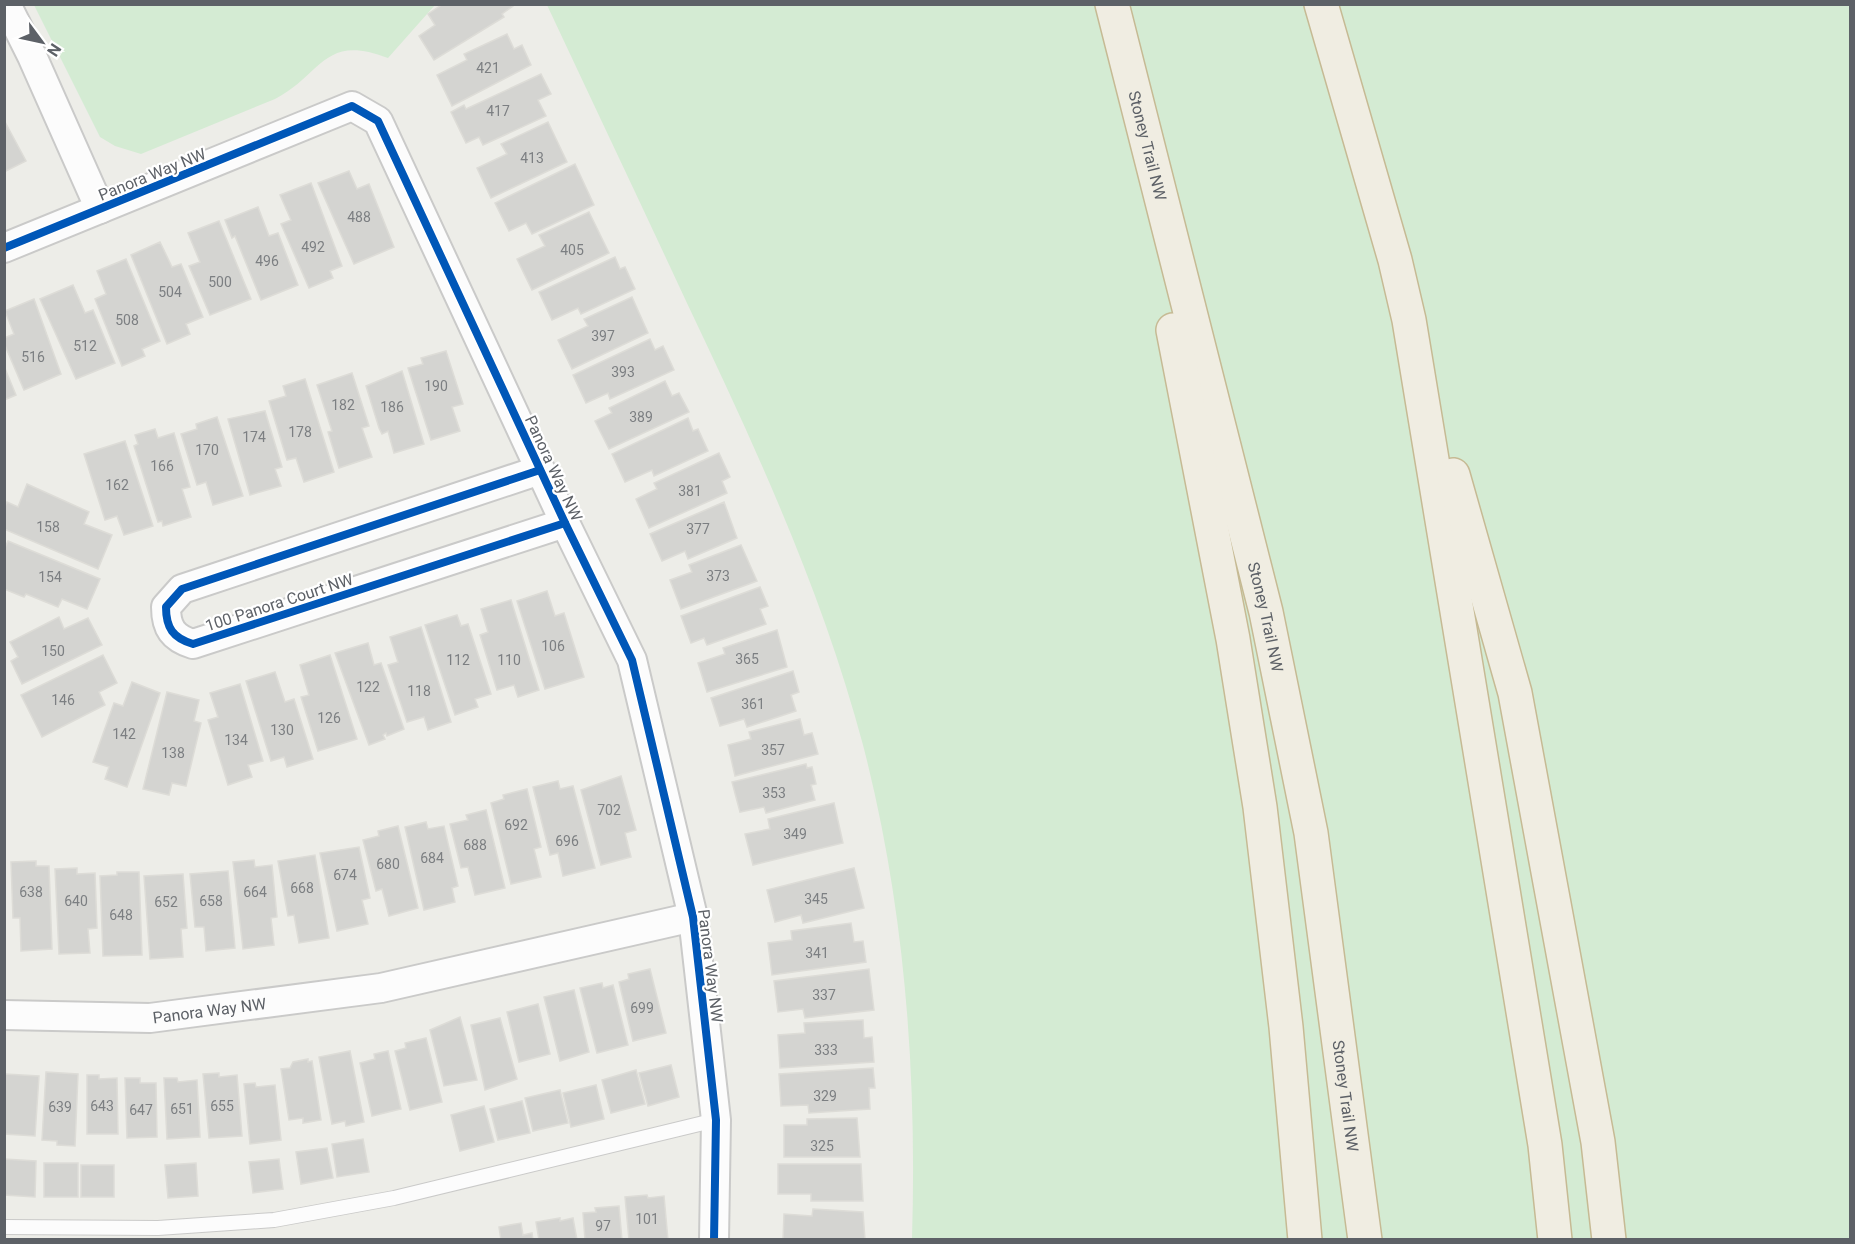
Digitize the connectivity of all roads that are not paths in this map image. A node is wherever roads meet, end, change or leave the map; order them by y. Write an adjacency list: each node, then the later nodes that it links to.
1 (6, 4): 4 (street)
2 (1111, 4): 14 (highway); 15 (highway, Stoney Trail NW)
3 (1321, 4): 6 (highway)
4 (100, 209): 5 (street, Panora Way NW); 7 (street, Panora Way NW)
5 (4, 248)
6 (1409, 320): 16 (highway); 17 (highway)
7 (540, 470): 8 (street, Panora Way NW); 8 (street, 100 Panora Court NW)
8 (565, 523): 9 (street, Panora Way NW)
9 (693, 917): 10 (street, Panora Way NW); 11 (street, Panora Way NW)
10 (4, 1015)
11 (716, 1120): 12 (lane); 13 (street, Panora Way NW)
12 (4, 1227)
13 (714, 1239)
14 (1305, 1239)
15 (1365, 1239)
16 (1555, 1239)
17 (1609, 1239)

